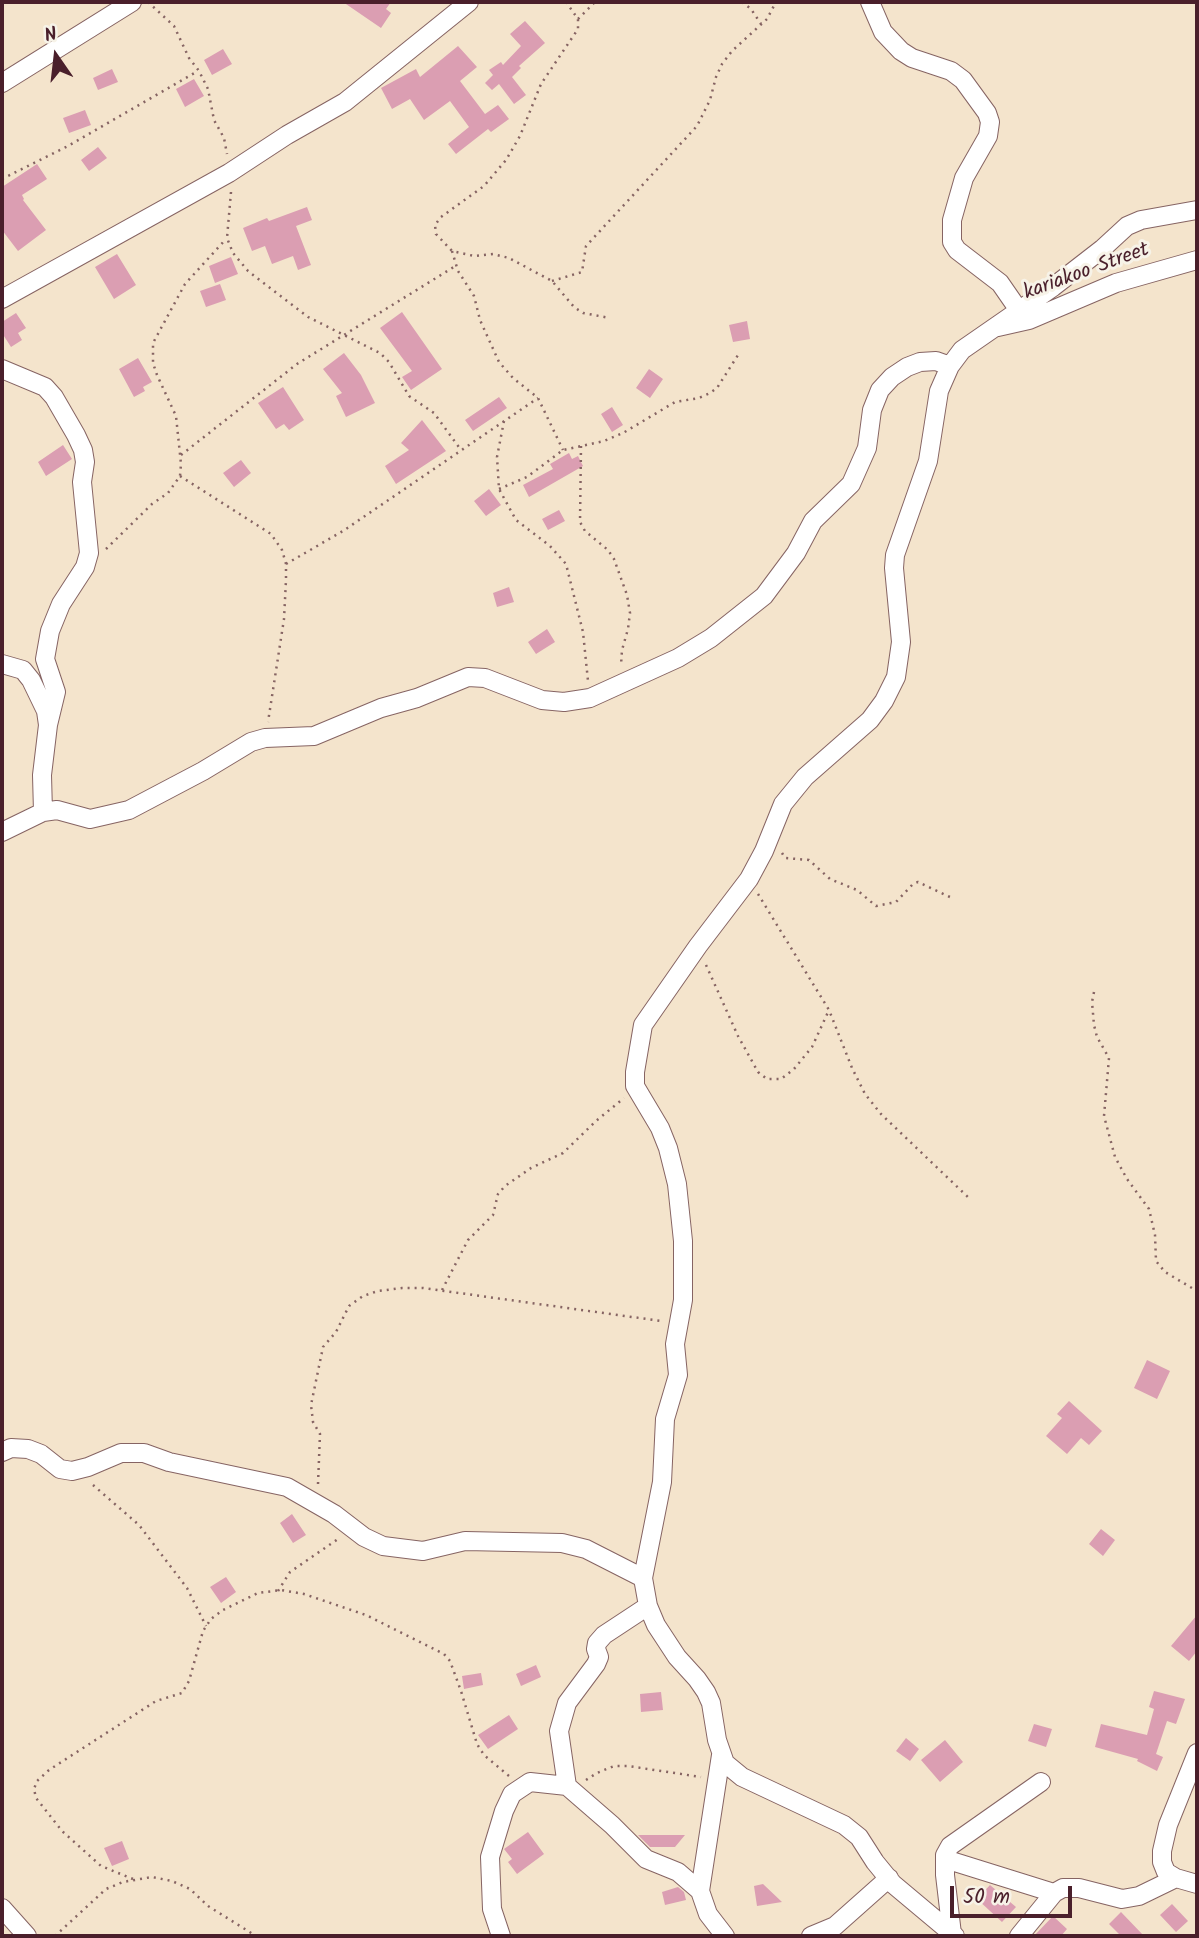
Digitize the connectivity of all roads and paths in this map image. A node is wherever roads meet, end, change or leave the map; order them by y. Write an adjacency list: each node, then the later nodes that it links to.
1 (132, 2): 12 (street)
2 (148, 2): 11 (path)
3 (469, 2): 13 (street)
4 (566, 2): 9 (path)
5 (595, 2): 9 (path)
6 (742, 2): 10 (path)
7 (776, 2): 10 (path)
8 (870, 2): 22 (street)
9 (578, 19): 17 (path)
10 (761, 24): 20 (path)
11 (198, 71): 13 (path); 14 (path)
12 (2, 83)
13 (229, 173): 16 (path); 21 (street)
14 (2, 179)
15 (1197, 211): 22 (street)
16 (227, 238): 25 (path); 34 (path)
17 (452, 251): 19 (path); 20 (path)
18 (1197, 260): 24 (street, kariakoo Street)
19 (457, 265): 25 (path); 29 (path)
20 (552, 281): 23 (path)
21 (2, 299)
22 (1018, 309): 24 (street)
23 (610, 318)
24 (992, 328): 27 (street)
25 (343, 335): 32 (path); 34 (path)
26 (738, 355): 31 (path)
27 (950, 366): 40 (street); 46 (street)
28 (2, 369): 38 (street)
29 (538, 398): 30 (path); 33 (path)
30 (504, 421): 32 (path); 36 (path)
31 (581, 446): 33 (path); 40 (path)
32 (461, 450): 37 (path)
33 (563, 450): 36 (path)
34 (181, 455): 35 (path)
35 (180, 476): 37 (path); 38 (path)
36 (499, 489): 41 (path)
37 (286, 564): 43 (path)
38 (85, 567): 42 (street)
39 (2, 664): 42 (street)
40 (622, 682): 41 (street)
41 (590, 698): 43 (street)
42 (48, 725): 44 (street)
43 (265, 738): 44 (street)
44 (43, 812): 45 (street)
45 (2, 832)
46 (770, 836): 47 (street); 48 (path)
47 (749, 879): 49 (street); 51 (path)
48 (952, 898)
49 (698, 946): 51 (path); 52 (street)
50 (1094, 992): 55 (path)
51 (829, 1010): 53 (path)
52 (635, 1086): 54 (path); 56 (street)
53 (971, 1200)
54 (442, 1290): 56 (path); 59 (path)
55 (1197, 1291)
56 (678, 1324): 61 (street)
57 (2, 1452): 58 (street)
58 (78, 1470): 59 (street); 64 (path)
59 (317, 1504): 60 (street)
60 (353, 1529): 61 (street); 62 (path)
61 (643, 1578): 63 (street)
62 (278, 1591): 64 (path); 69 (path)
63 (648, 1606): 66 (street); 70 (street)
64 (206, 1626): 74 (path)
65 (1197, 1754): 73 (street)
66 (721, 1755): 67 (street); 72 (street)
67 (717, 1780): 70 (path); 76 (street)
68 (1041, 1782): 71 (street)
69 (522, 1786): 70 (street); 83 (street)
70 (569, 1788): 76 (street)
71 (945, 1859): 77 (street); 79 (street)
72 (889, 1878): 79 (street); 85 (street)
73 (1176, 1878): 75 (street); 77 (street)
74 (133, 1879): 81 (path); 82 (path)
75 (1197, 1884)
76 (700, 1891): 84 (street)
77 (1054, 1893): 86 (street)
78 (2, 1908): 80 (street)
79 (953, 1935)
80 (27, 1936)
81 (55, 1936)
82 (256, 1936)
83 (501, 1936)
84 (725, 1936)
85 (811, 1936)
86 (1019, 1936)

